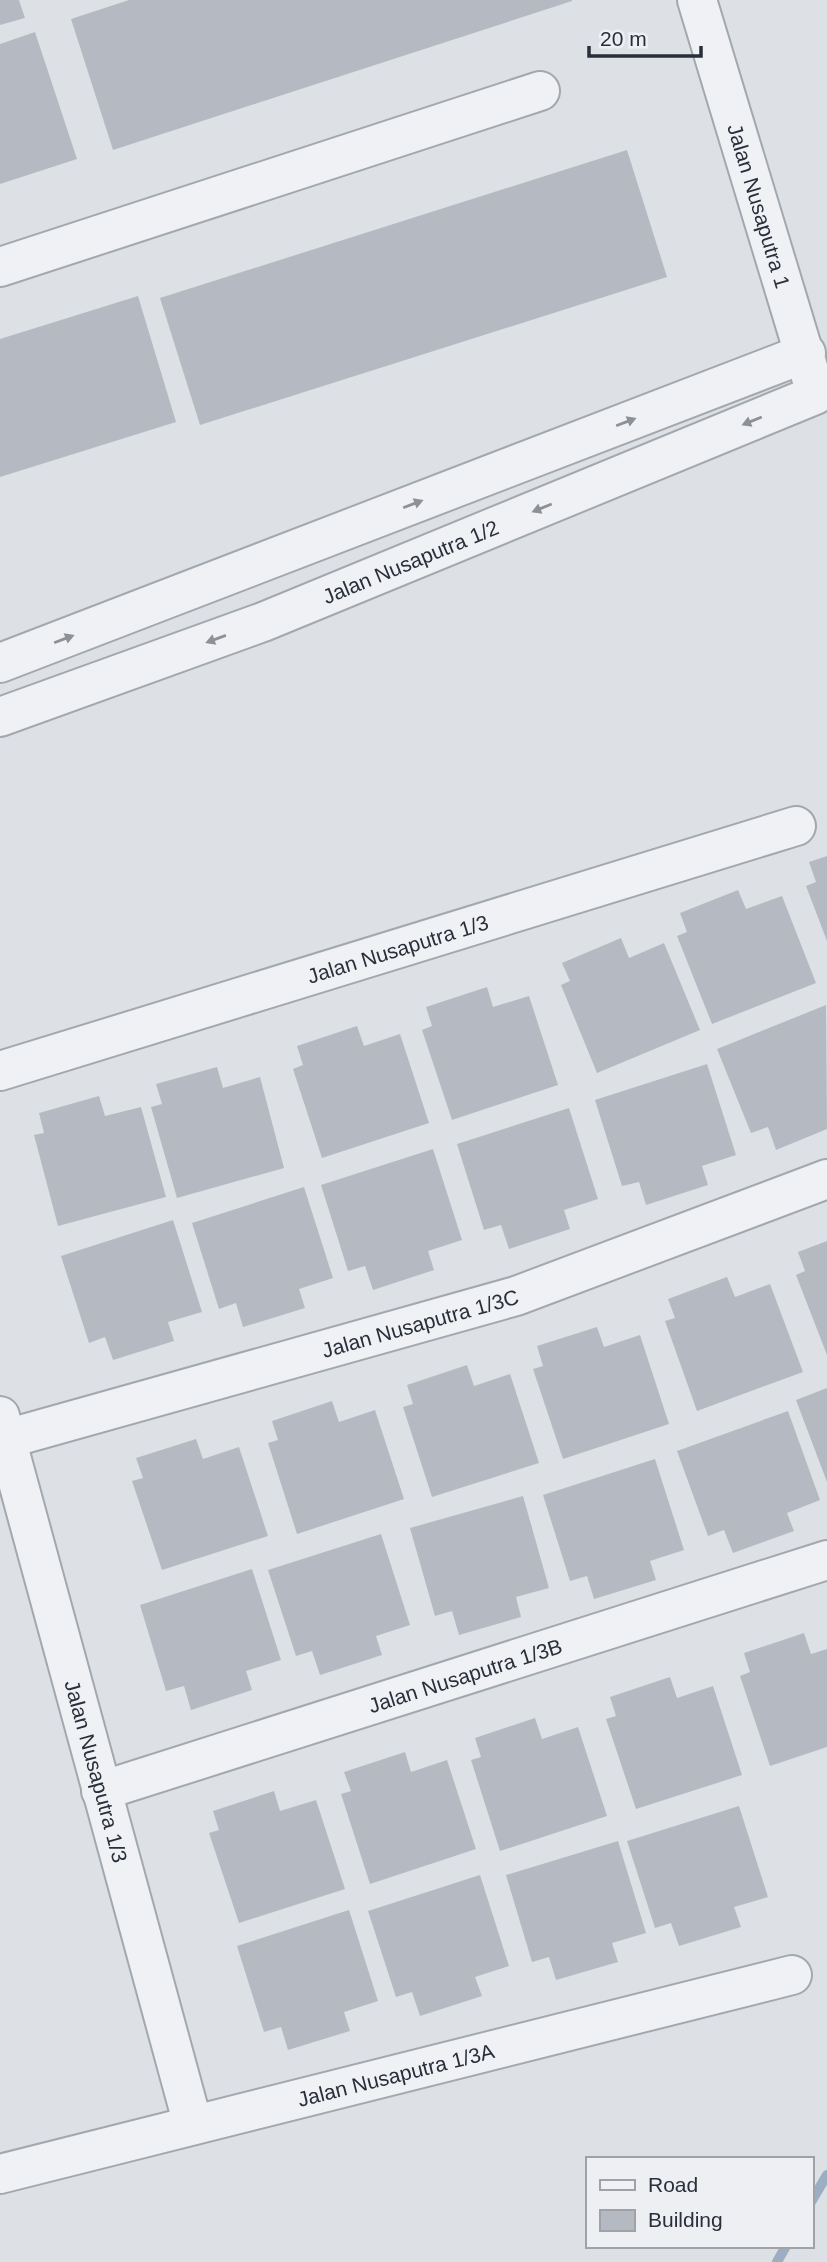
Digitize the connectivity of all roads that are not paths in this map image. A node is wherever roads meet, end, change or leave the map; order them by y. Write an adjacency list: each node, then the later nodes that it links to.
1 (697, 0): 4 (street, Jalan Nusaputra 1)
2 (540, 91): 3 (street)
3 (0, 267)
4 (806, 353): 5 (street, Jalan Nusaputra 1); 6 (street, one-way to 4)
5 (821, 403): 8 (street, Jalan Nusaputra 1/2, one-way to 8)
6 (359, 525): 7 (street); 8 (street)
7 (238, 570): 9 (street); 10 (street, one-way to 7)
8 (380, 574): 9 (street, Jalan Nusaputra 1/2)
9 (263, 622): 11 (street, Jalan Nusaputra 1/2, one-way to 11)
10 (0, 663)
11 (0, 717)
12 (796, 826): 13 (street, Jalan Nusaputra 1/3)
13 (0, 1071)
14 (827, 1179): 15 (street, Jalan Nusaputra 1/3C)
15 (3, 1428): 17 (street, Jalan Nusaputra 1/3)
16 (827, 1560): 17 (street, Jalan Nusaputra 1/3B)
17 (101, 1791): 19 (street, Jalan Nusaputra 1/3)
18 (792, 1975): 19 (street, Jalan Nusaputra 1/3A)
19 (193, 2125): 20 (street, Jalan Nusaputra 1/3A)
20 (0, 2174)

